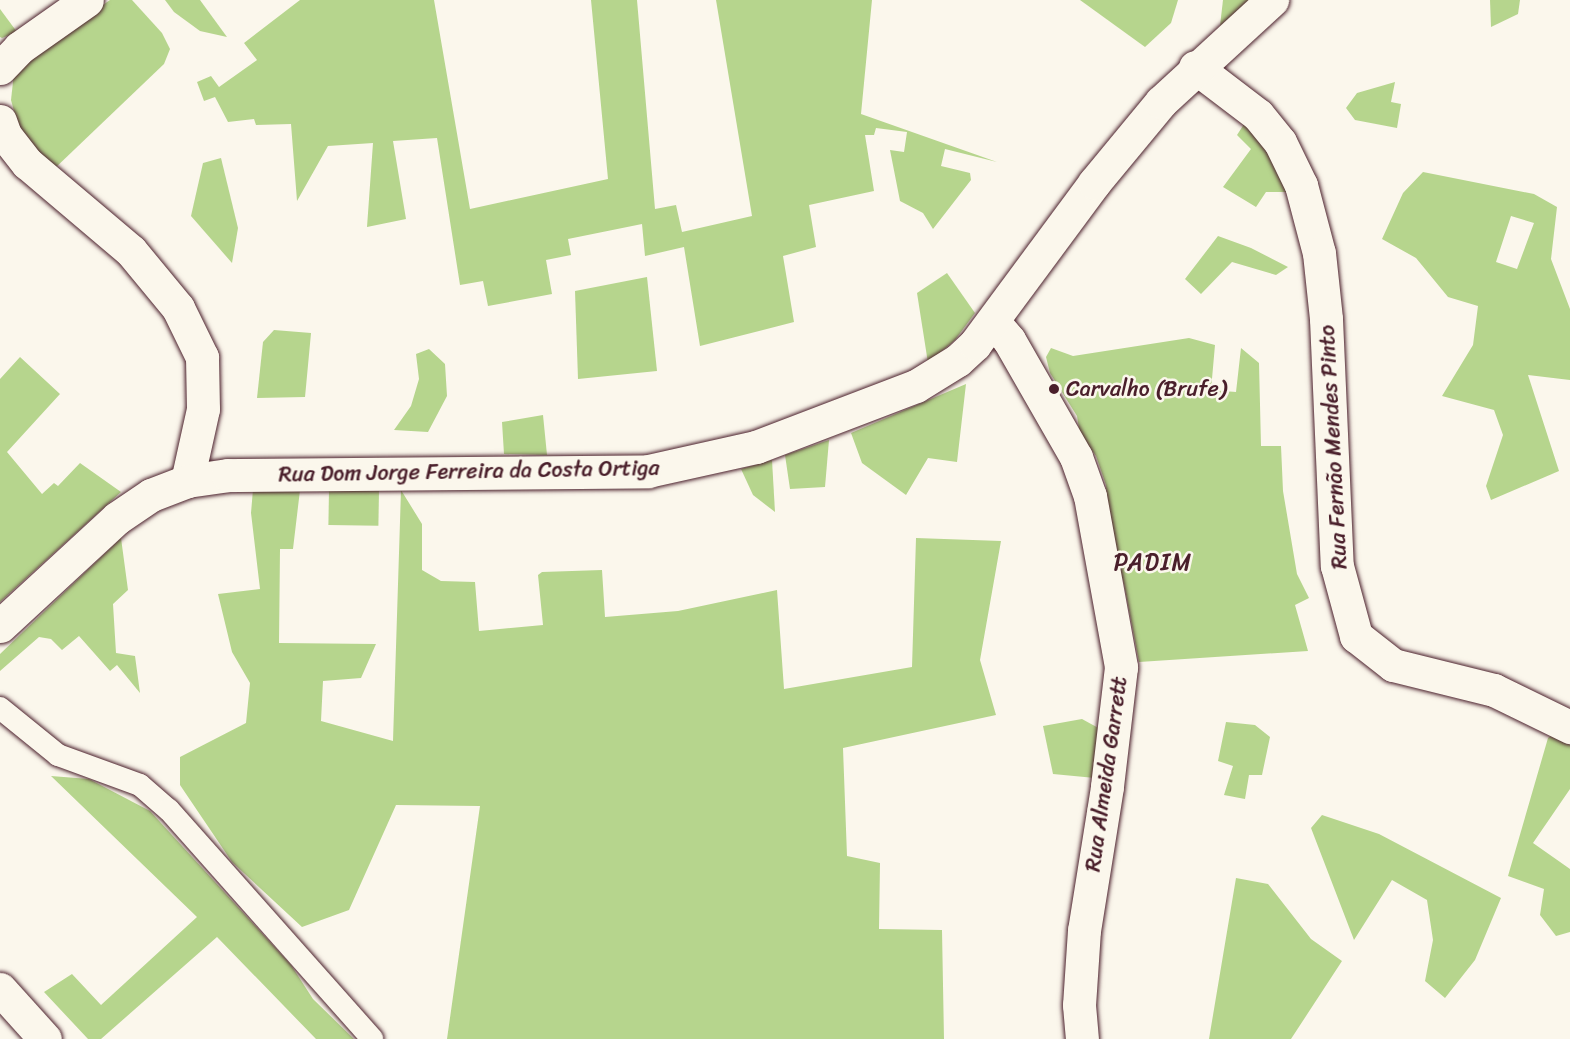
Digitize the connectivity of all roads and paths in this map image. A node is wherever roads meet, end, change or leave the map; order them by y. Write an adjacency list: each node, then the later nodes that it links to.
1 (87, 0): 4 (street)
2 (1272, 0): 3 (street, Rua Dom Jorge Ferreira da Costa Ortiga)
3 (1195, 67): 6 (street, Rua Dom Jorge Ferreira da Costa Ortiga); 10 (street, Rua Fernão Mendes Pinto)
4 (0, 68)
5 (0, 121): 7 (street)
6 (993, 321): 7 (street, Rua Dom Jorge Ferreira da Costa Ortiga); 14 (street, Rua Almeida Garrett)
7 (187, 481): 8 (street, Rua Dom Jorge Ferreira da Costa Ortiga)
8 (0, 626)
9 (0, 708): 13 (lane)
10 (1570, 727)
11 (0, 989): 12 (street)
12 (45, 1039)
13 (372, 1039)
14 (1082, 1039)

